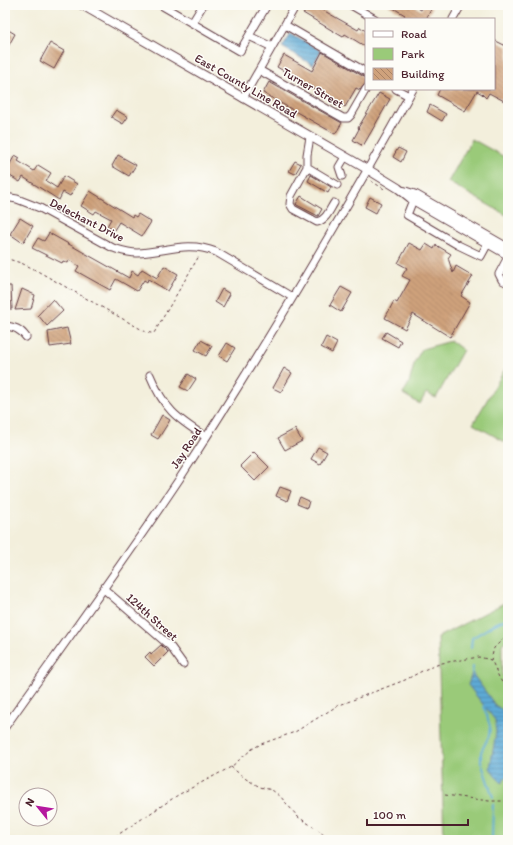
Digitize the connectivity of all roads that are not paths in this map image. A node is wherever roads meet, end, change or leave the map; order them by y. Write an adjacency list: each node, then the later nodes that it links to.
1 (82, 5): 21 (main road, East County Line Road)
2 (161, 5): 11 (street)
3 (203, 5): 11 (street)
4 (267, 5): 13 (street)
5 (296, 5): 12 (street)
6 (351, 5): 9 (street)
7 (451, 5): 8 (street)
8 (460, 7): 10 (street)
9 (373, 18)
10 (454, 18)
11 (192, 23): 13 (street)
12 (285, 25): 14 (street); 16 (street)
13 (249, 36): 14 (street)
14 (272, 47): 15 (street)
15 (259, 70): 17 (street, Turner Street); 21 (street)
16 (365, 71)
17 (365, 90)
18 (398, 90): 20 (street)
19 (412, 90): 20 (street, Jay Road)
20 (409, 96): 25 (street, Jay Road)
21 (243, 98): 22 (main road, East County Line Road)
22 (310, 137): 23 (main road, East County Line Road); 24 (street)
23 (345, 157): 25 (main road, East County Line Road); 26 (street)
24 (307, 167): 27 (street); 31 (street)
25 (367, 170): 28 (main road, East County Line Road); 36 (street, Jay Road)
26 (342, 176)
27 (337, 185)
28 (398, 188): 30 (main road, East County Line Road); 33 (main road, East County Line Road)
29 (5, 197): 36 (street, Delechant Drive)
30 (413, 200): 32 (main road, East County Line Road); 32 (street)
31 (334, 203)
32 (488, 244): 34 (main road, East County Line Road)
33 (508, 248)
34 (508, 256): 35 (street)
35 (508, 283)
36 (292, 297): 40 (street, Jay Road)
37 (5, 326): 38 (street)
38 (26, 337)
39 (150, 375): 40 (street)
40 (206, 437): 41 (street, Jay Road)
41 (104, 589): 42 (street, 124th Street); 43 (street, Jay Road)
42 (183, 664)
43 (5, 727)

